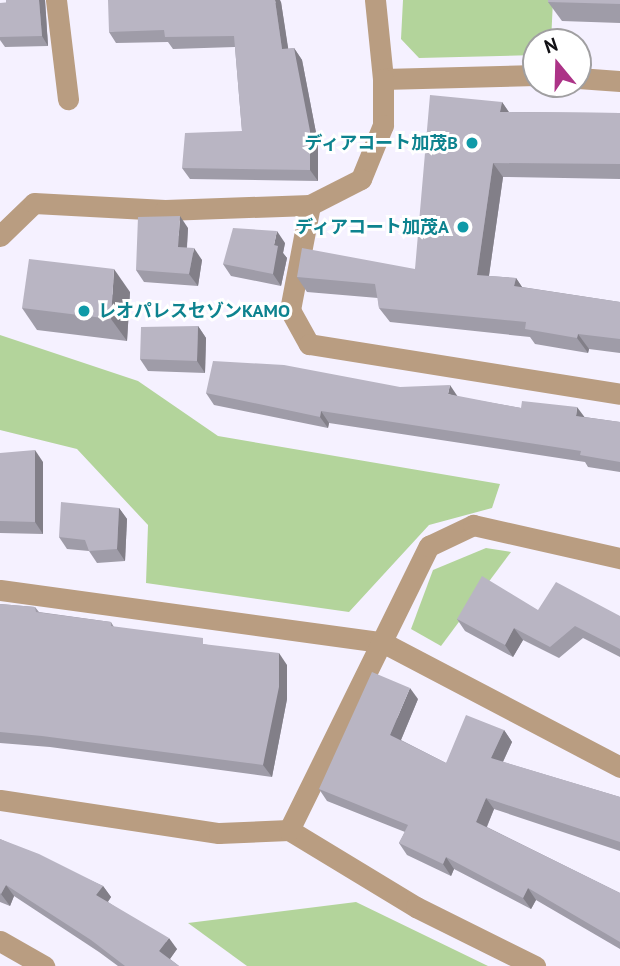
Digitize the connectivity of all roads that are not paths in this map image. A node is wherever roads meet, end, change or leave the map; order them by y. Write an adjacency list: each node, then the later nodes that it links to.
1 (56, 0): 7 (street)
2 (375, 0): 4 (street)
3 (522, 75): 4 (street)
4 (383, 79): 8 (street)
5 (592, 79): 6 (street)
6 (620, 81)
7 (68, 99)
8 (310, 205): 9 (street); 10 (street)
9 (0, 236)
10 (620, 394)
11 (620, 558): 13 (street)
12 (0, 590): 13 (street)
13 (382, 642): 14 (street); 16 (street)
14 (620, 767)
15 (0, 800): 16 (street)
16 (289, 830): 19 (street)
17 (0, 942): 18 (street)
18 (44, 966)
19 (535, 966)

